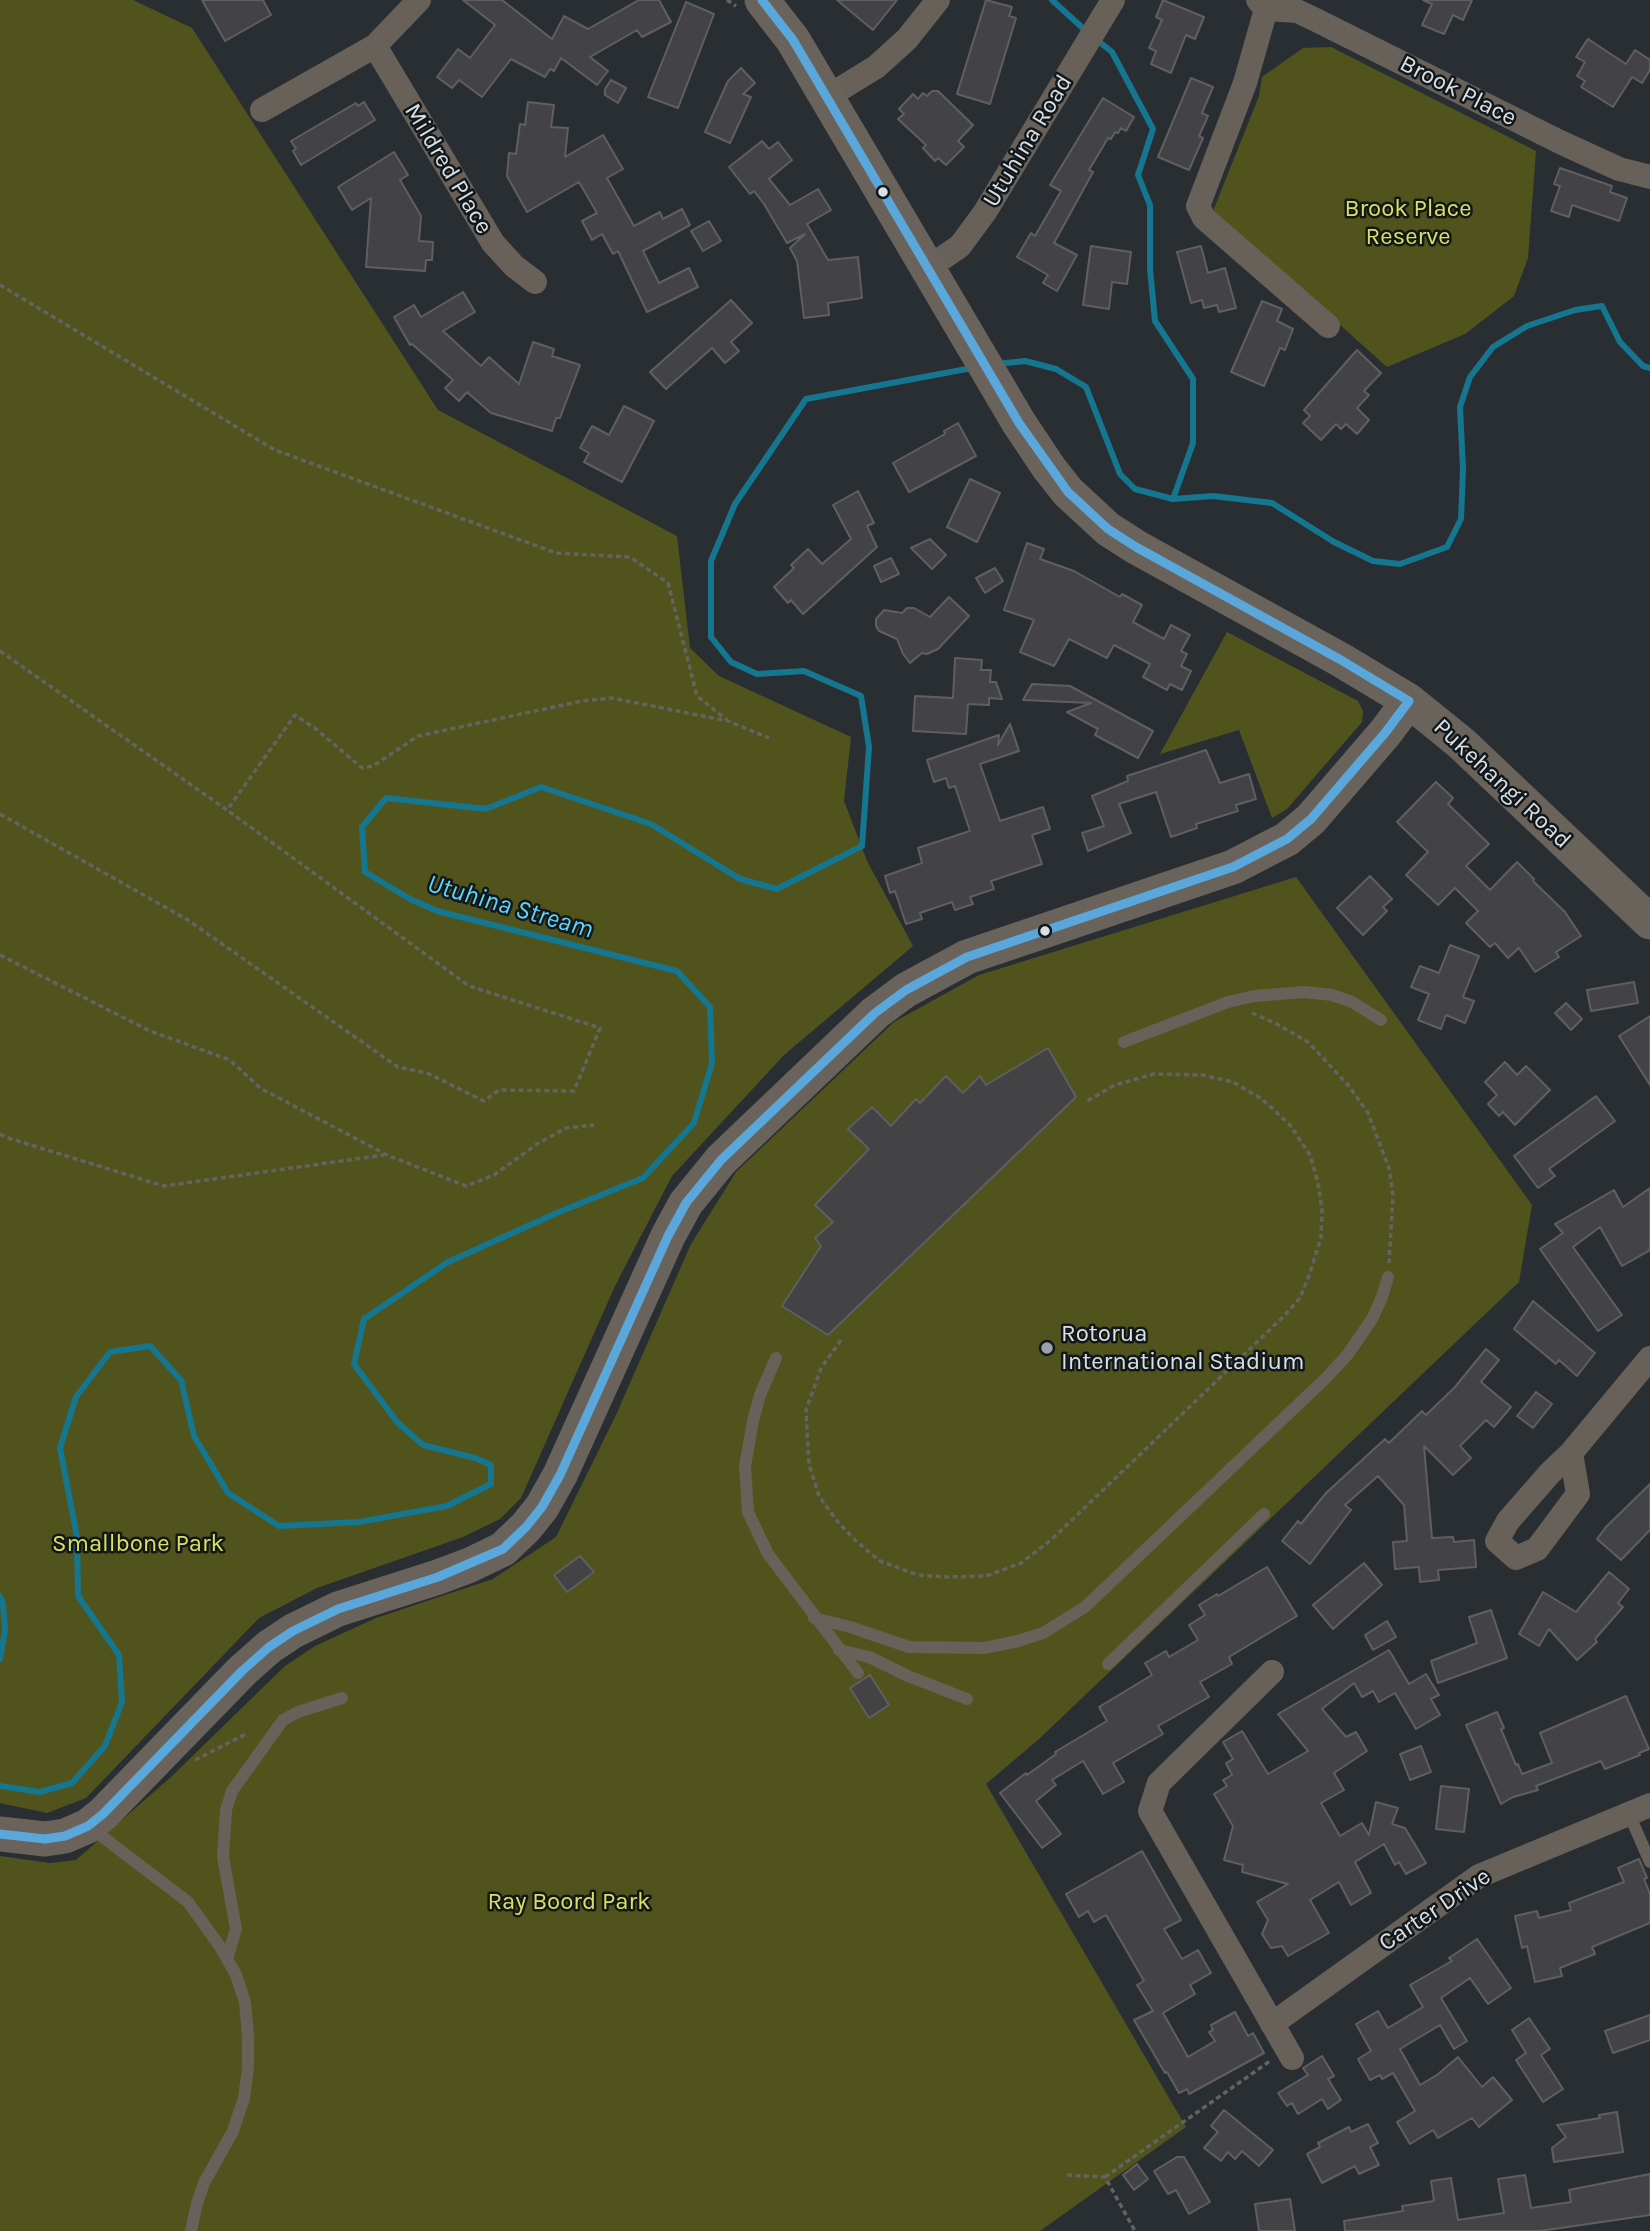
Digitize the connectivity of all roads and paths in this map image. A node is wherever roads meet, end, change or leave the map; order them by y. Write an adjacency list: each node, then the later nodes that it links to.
1 (419, 0): 6 (street)
2 (762, 0): 7 (main road, Pukehangi Road)
3 (938, 0): 7 (street)
4 (1113, 0): 10 (street, Utuhina Road)
5 (1262, 5): 9 (street, Brook Place); 13 (street, Brook Place)
6 (374, 46): 8 (street); 11 (street, Mildred Place)
7 (827, 97): 10 (main road, Pukehangi Road)
8 (262, 110)
9 (1650, 177)
10 (928, 268): 15 (main road, Pukehangi Road)
11 (535, 282)
12 (0, 285): 16 (path)
13 (1328, 326)
14 (0, 650): 18 (path)
15 (1409, 701): 20 (main road, Pukehangi Road); 45 (main road)
16 (728, 721): 17 (path); 18 (path)
17 (769, 738)
18 (227, 810): 19 (path)
19 (0, 814)
20 (1650, 922)
21 (0, 955): 28 (path)
22 (1228, 1002): 23 (lane); 24 (lane); 29 (path)
23 (1381, 1020)
24 (1124, 1042)
25 (1087, 1101): 30 (path)
26 (594, 1125): 28 (path)
27 (0, 1134): 28 (path)
28 (387, 1155)
29 (1388, 1277): 35 (lane)
30 (841, 1340)
31 (776, 1358): 35 (lane)
32 (1650, 1358): 33 (street)
33 (1571, 1453)
34 (1264, 1514): 37 (lane)
35 (814, 1618): 36 (lane)
36 (839, 1650): 39 (lane); 41 (lane)
37 (1108, 1664)
38 (1272, 1672): 49 (street)
39 (858, 1673)
40 (342, 1698): 48 (lane)
41 (967, 1699)
42 (246, 1734): 43 (path)
43 (186, 1764)
44 (1639, 1810): 47 (lane); 49 (street, Carter Drive)
45 (88, 1826): 46 (main road); 48 (lane)
46 (0, 1834)
47 (1650, 1862)
48 (227, 1959): 53 (lane)
49 (1272, 2024): 50 (street)
50 (1286, 2056): 52 (path)
51 (1067, 2175): 52 (path)
52 (1105, 2177): 54 (path)
53 (191, 2231)
54 (1135, 2231)

